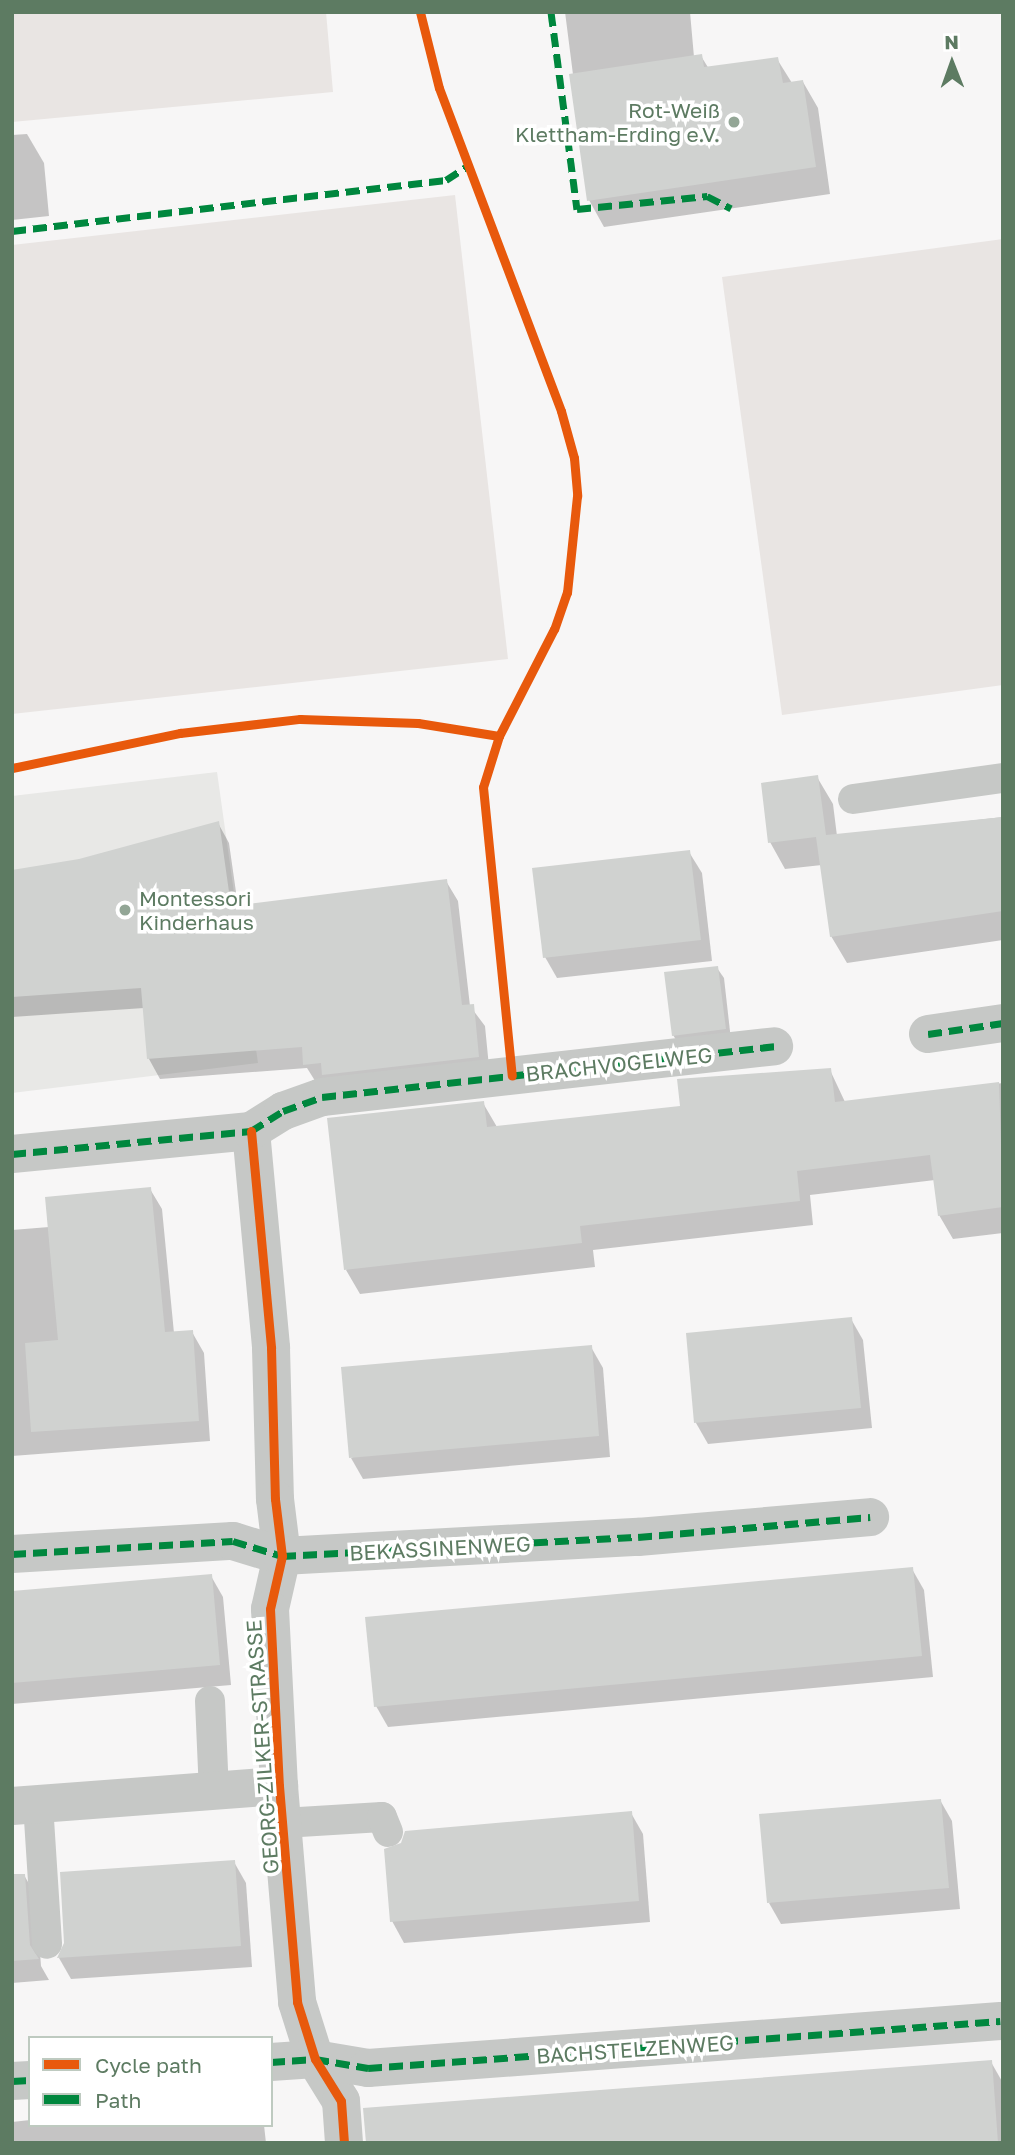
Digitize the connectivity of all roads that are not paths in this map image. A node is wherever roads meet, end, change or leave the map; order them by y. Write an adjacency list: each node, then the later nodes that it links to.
1 (1003, 778): 2 (lane)
2 (853, 799)
3 (1003, 1023): 4 (street)
4 (928, 1034)
5 (774, 1046): 6 (street, BRACHVOGELWEG)
6 (251, 1131): 7 (street, BRACHVOGELWEG); 10 (street, GEORG-ZILKER-STRASSE)
7 (12, 1154)
8 (870, 1517): 10 (street, BEKASSINENWEG)
9 (12, 1554): 10 (street, BEKASSINENWEG)
10 (282, 1556): 14 (street, GEORG-ZILKER-STRASSE)
11 (210, 1701): 12 (lane)
12 (214, 1791): 13 (street, GEORG-ZILKER-STRASSE); 14 (street, GEORG-ZILKER-STRASSE)
13 (25, 1805): 16 (lane)
14 (281, 1805): 15 (lane); 18 (street, GEORG-ZILKER-STRASSE)
15 (388, 1832)
16 (47, 1944)
17 (1000, 2021): 18 (street, BACHSTELZENWEG)
18 (315, 2059): 19 (street, BACHSTELZENWEG); 20 (street, GEORG-ZILKER-STRASSE)
19 (273, 2062)
20 (344, 2143)

